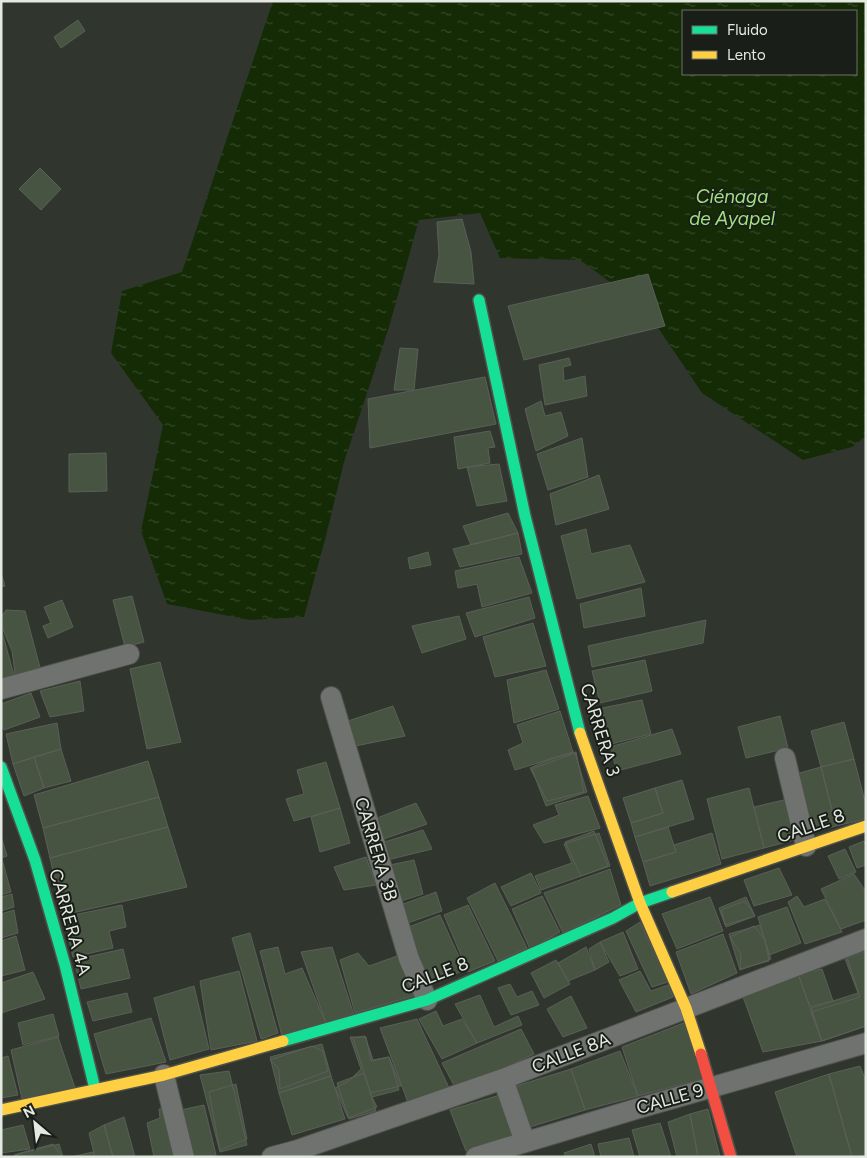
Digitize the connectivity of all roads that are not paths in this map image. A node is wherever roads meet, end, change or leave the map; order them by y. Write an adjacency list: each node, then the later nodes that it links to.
1 (479, 300): 9 (street, CARRERA 3)
2 (129, 654): 3 (street)
3 (1, 689)
4 (331, 697): 11 (street, CARRERA 3B)
5 (785, 758): 8 (street)
6 (1, 767): 17 (street, CARRERA 4A)
7 (866, 826): 8 (street, CALLE 8)
8 (806, 846): 9 (street, CALLE 8)
9 (640, 903): 11 (street, CALLE 8); 12 (street, CARRERA 3)
10 (866, 939): 12 (street, CALLE 8A)
11 (427, 1000): 14 (street, CALLE 8)
12 (686, 1008): 15 (street, CALLE 8A); 16 (street, CARRERA 3)
13 (866, 1043): 16 (street, CALLE 9)
14 (164, 1075): 17 (street, CALLE 8); 20 (street)
15 (503, 1079): 19 (street); 21 (street, CALLE 8A)
16 (711, 1087): 19 (street, CALLE 9); 23 (street, CARRERA 3)
17 (95, 1089): 18 (street, CALLE 8)
18 (1, 1110)
19 (525, 1142): 22 (street, CALLE 9)
20 (184, 1157)
21 (272, 1157)
22 (476, 1157)
23 (732, 1157)

